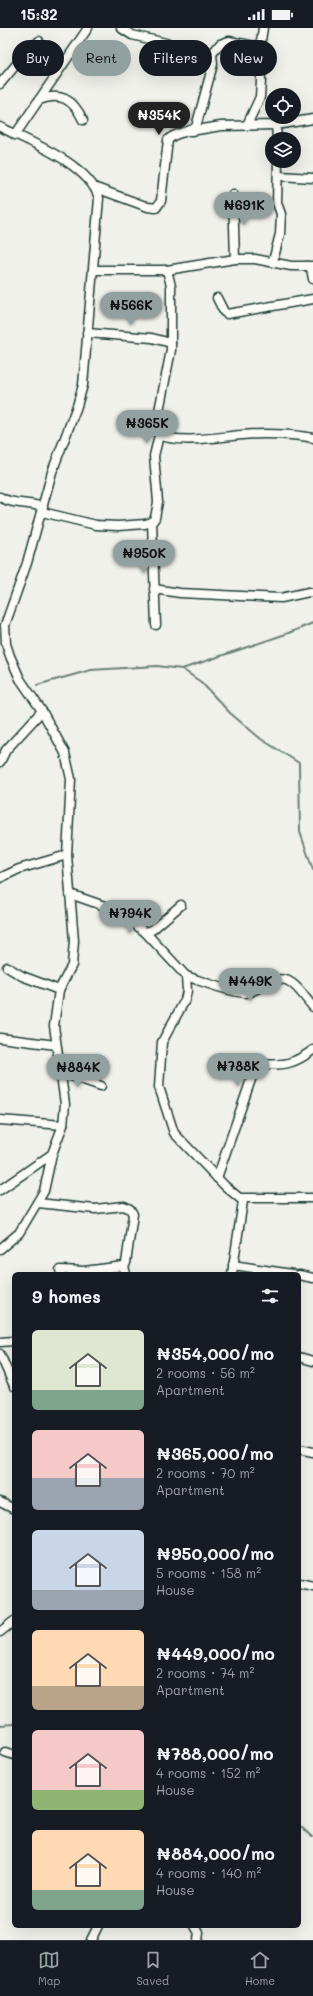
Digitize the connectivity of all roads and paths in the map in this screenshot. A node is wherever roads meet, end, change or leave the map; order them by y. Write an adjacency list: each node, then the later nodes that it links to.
1 (88, 28): 13 (street)
2 (123, 28): 4 (street)
3 (263, 28): 5 (street)
4 (156, 40)
5 (261, 40)
6 (220, 44): 7 (street)
7 (212, 54): 8 (street)
8 (212, 68)
9 (12, 70): 12 (street)
10 (210, 76): 19 (street)
11 (261, 76): 17 (street)
12 (0, 84)
13 (38, 101): 15 (street); 21 (street)
14 (313, 119): 16 (street)
15 (84, 120)
16 (276, 125): 17 (street); 20 (street)
17 (247, 126): 19 (street)
18 (0, 127): 21 (street)
19 (191, 131): 26 (street)
20 (276, 132)
21 (15, 135): 25 (street)
22 (278, 168): 23 (street)
23 (279, 176): 24 (street); 30 (street)
24 (313, 178)
25 (96, 188): 26 (street); 28 (street)
26 (112, 194): 28 (street)
27 (233, 194): 29 (street)
28 (100, 198): 32 (street)
29 (235, 259): 30 (street); 33 (street)
30 (273, 261): 31 (street)
31 (310, 266): 34 (street)
32 (93, 270): 33 (street); 37 (street)
33 (167, 270): 38 (street)
34 (313, 279)
35 (217, 298): 36 (street)
36 (313, 299)
37 (87, 333): 38 (street); 42 (street)
38 (170, 343): 39 (street)
39 (159, 435): 40 (street); 43 (street)
40 (313, 438)
41 (2, 501): 42 (street)
42 (42, 510): 43 (street); 46 (street)
43 (152, 522): 44 (street)
44 (154, 589): 45 (street); 47 (street)
45 (313, 593)
46 (2, 623): 48 (street)
47 (156, 625)
48 (42, 711): 49 (street); 50 (street)
49 (0, 762)
50 (67, 855): 51 (street); 52 (street)
51 (0, 878)
52 (70, 894): 54 (street); 57 (street)
53 (181, 905): 54 (street)
54 (145, 932): 56 (street)
55 (7, 967): 57 (street)
56 (186, 976): 58 (street); 67 (street)
57 (60, 990): 60 (street)
58 (313, 1007)
59 (0, 1038): 60 (street)
60 (56, 1045): 62 (street)
61 (313, 1050): 67 (street)
62 (60, 1072): 63 (street); 65 (street)
63 (101, 1086)
64 (0, 1120): 65 (street)
65 (64, 1125): 66 (street)
66 (52, 1154): 68 (street); 71 (street)
67 (217, 1178): 69 (street)
68 (0, 1190)
69 (241, 1198): 70 (street); 73 (street)
70 (313, 1198)
71 (38, 1203): 72 (street); 75 (street)
72 (0, 1249)
73 (233, 1265): 76 (street); 77 (street)
74 (60, 1270): 75 (street)
75 (125, 1270)
76 (232, 1272)
77 (279, 1272)
78 (301, 1275): 79 (street)
79 (313, 1278)
80 (12, 1341): 81 (street)
81 (0, 1342)
82 (301, 1358): 84 (street)
83 (1, 1360): 85 (street)
84 (313, 1361)
85 (12, 1382)
86 (301, 1449): 87 (street)
87 (313, 1452)
88 (0, 1502): 89 (street)
89 (12, 1508)
90 (301, 1583): 91 (street)
91 (313, 1586)
92 (12, 1623): 93 (street)
93 (0, 1632)
94 (5, 1752): 95 (street)
95 (12, 1754)
96 (97, 1928): 98 (street)
97 (197, 1928): 99 (street)
98 (90, 1940)
99 (198, 1940)

